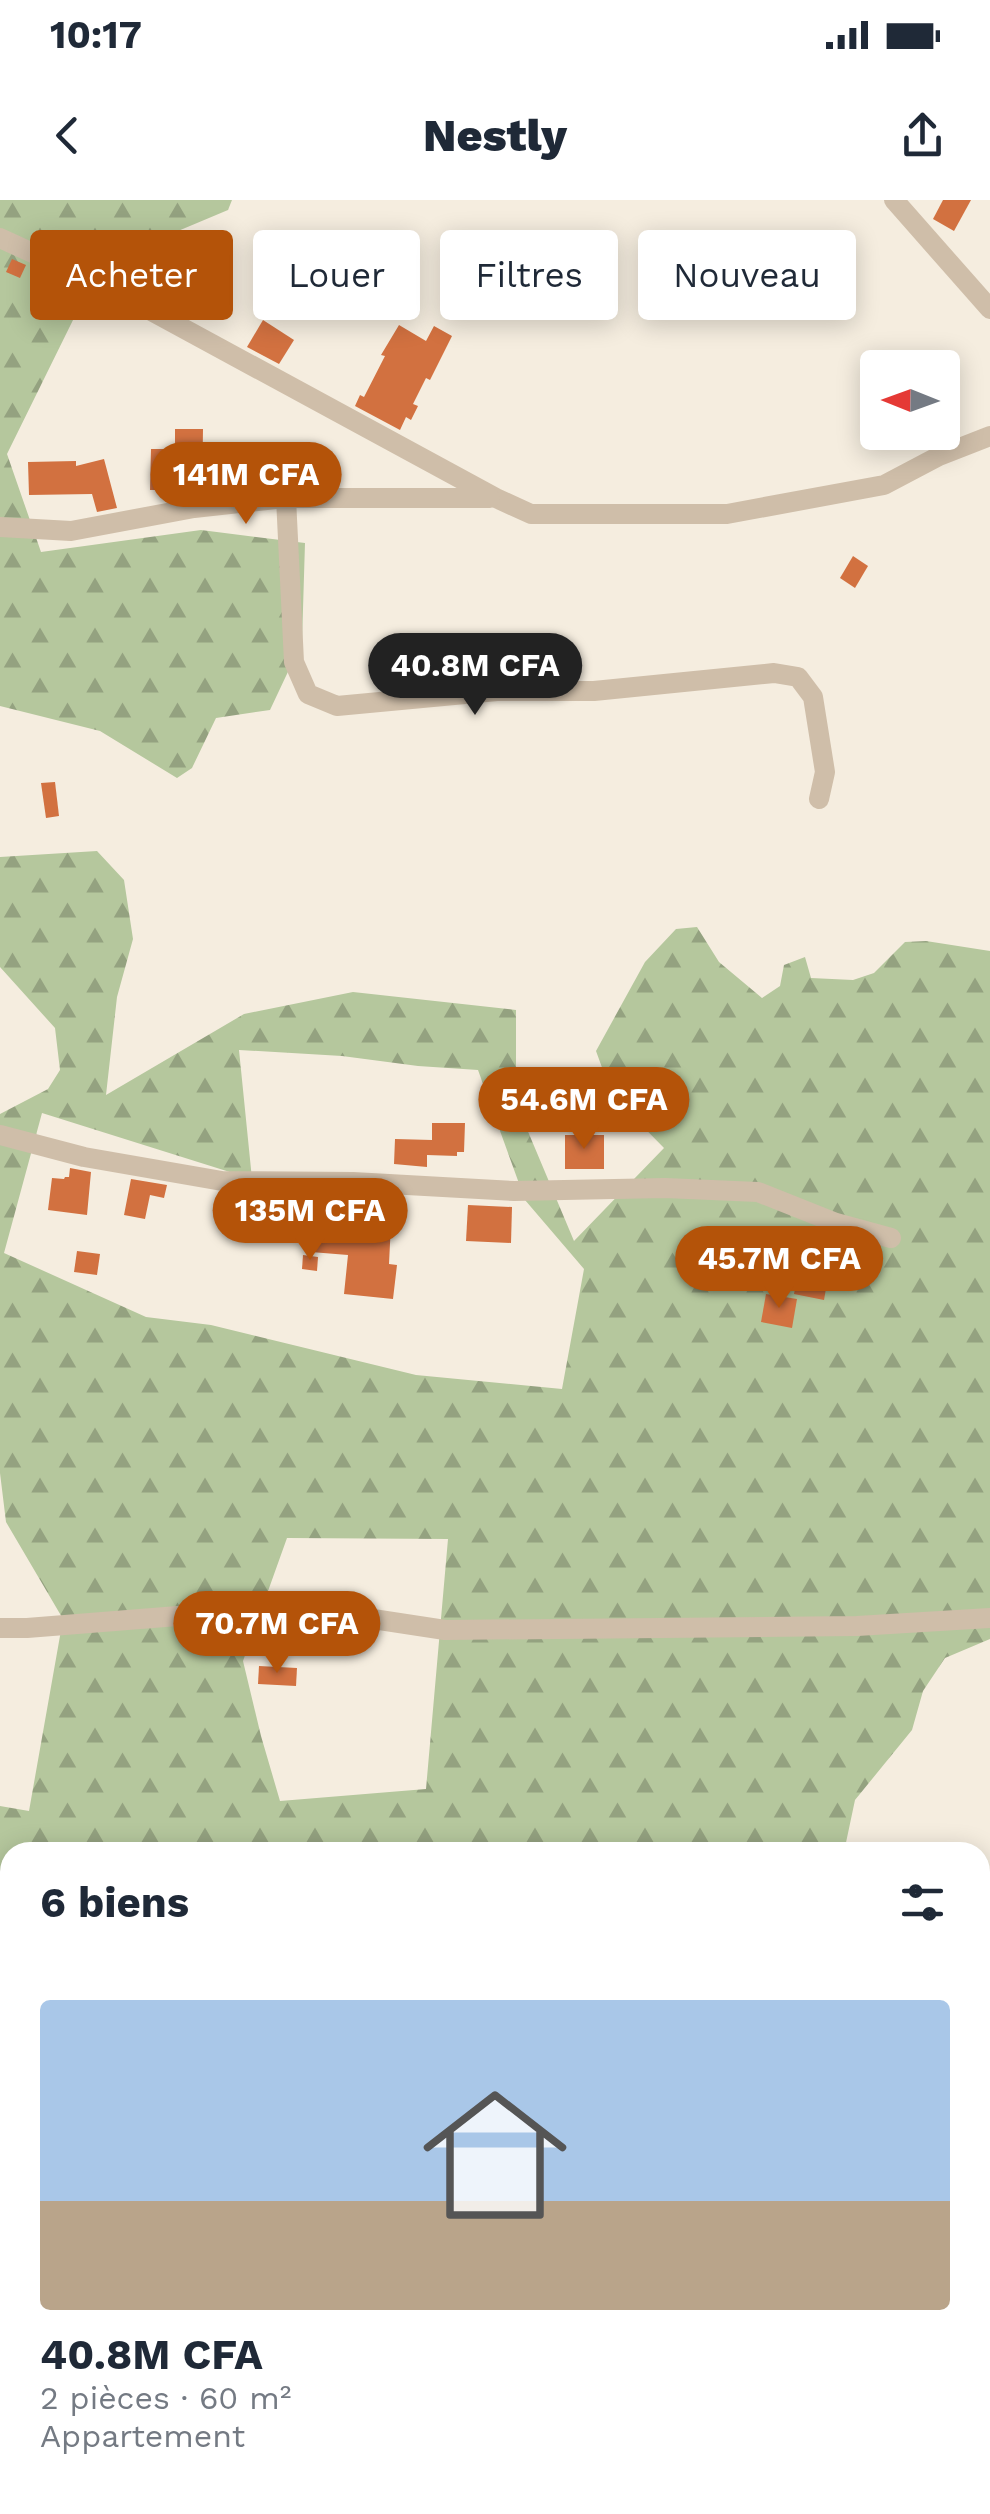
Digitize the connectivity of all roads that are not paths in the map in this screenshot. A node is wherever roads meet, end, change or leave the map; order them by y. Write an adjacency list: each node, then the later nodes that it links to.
1 (894, 200): 3 (street)
2 (0, 238): 6 (street)
3 (990, 309)
4 (990, 436): 6 (street)
5 (286, 498): 6 (street); 7 (street); 8 (street)
6 (496, 498)
7 (0, 527)
8 (819, 799)
9 (0, 1135): 10 (street)
10 (890, 1238)
11 (990, 1618): 12 (street)
12 (0, 1628)

